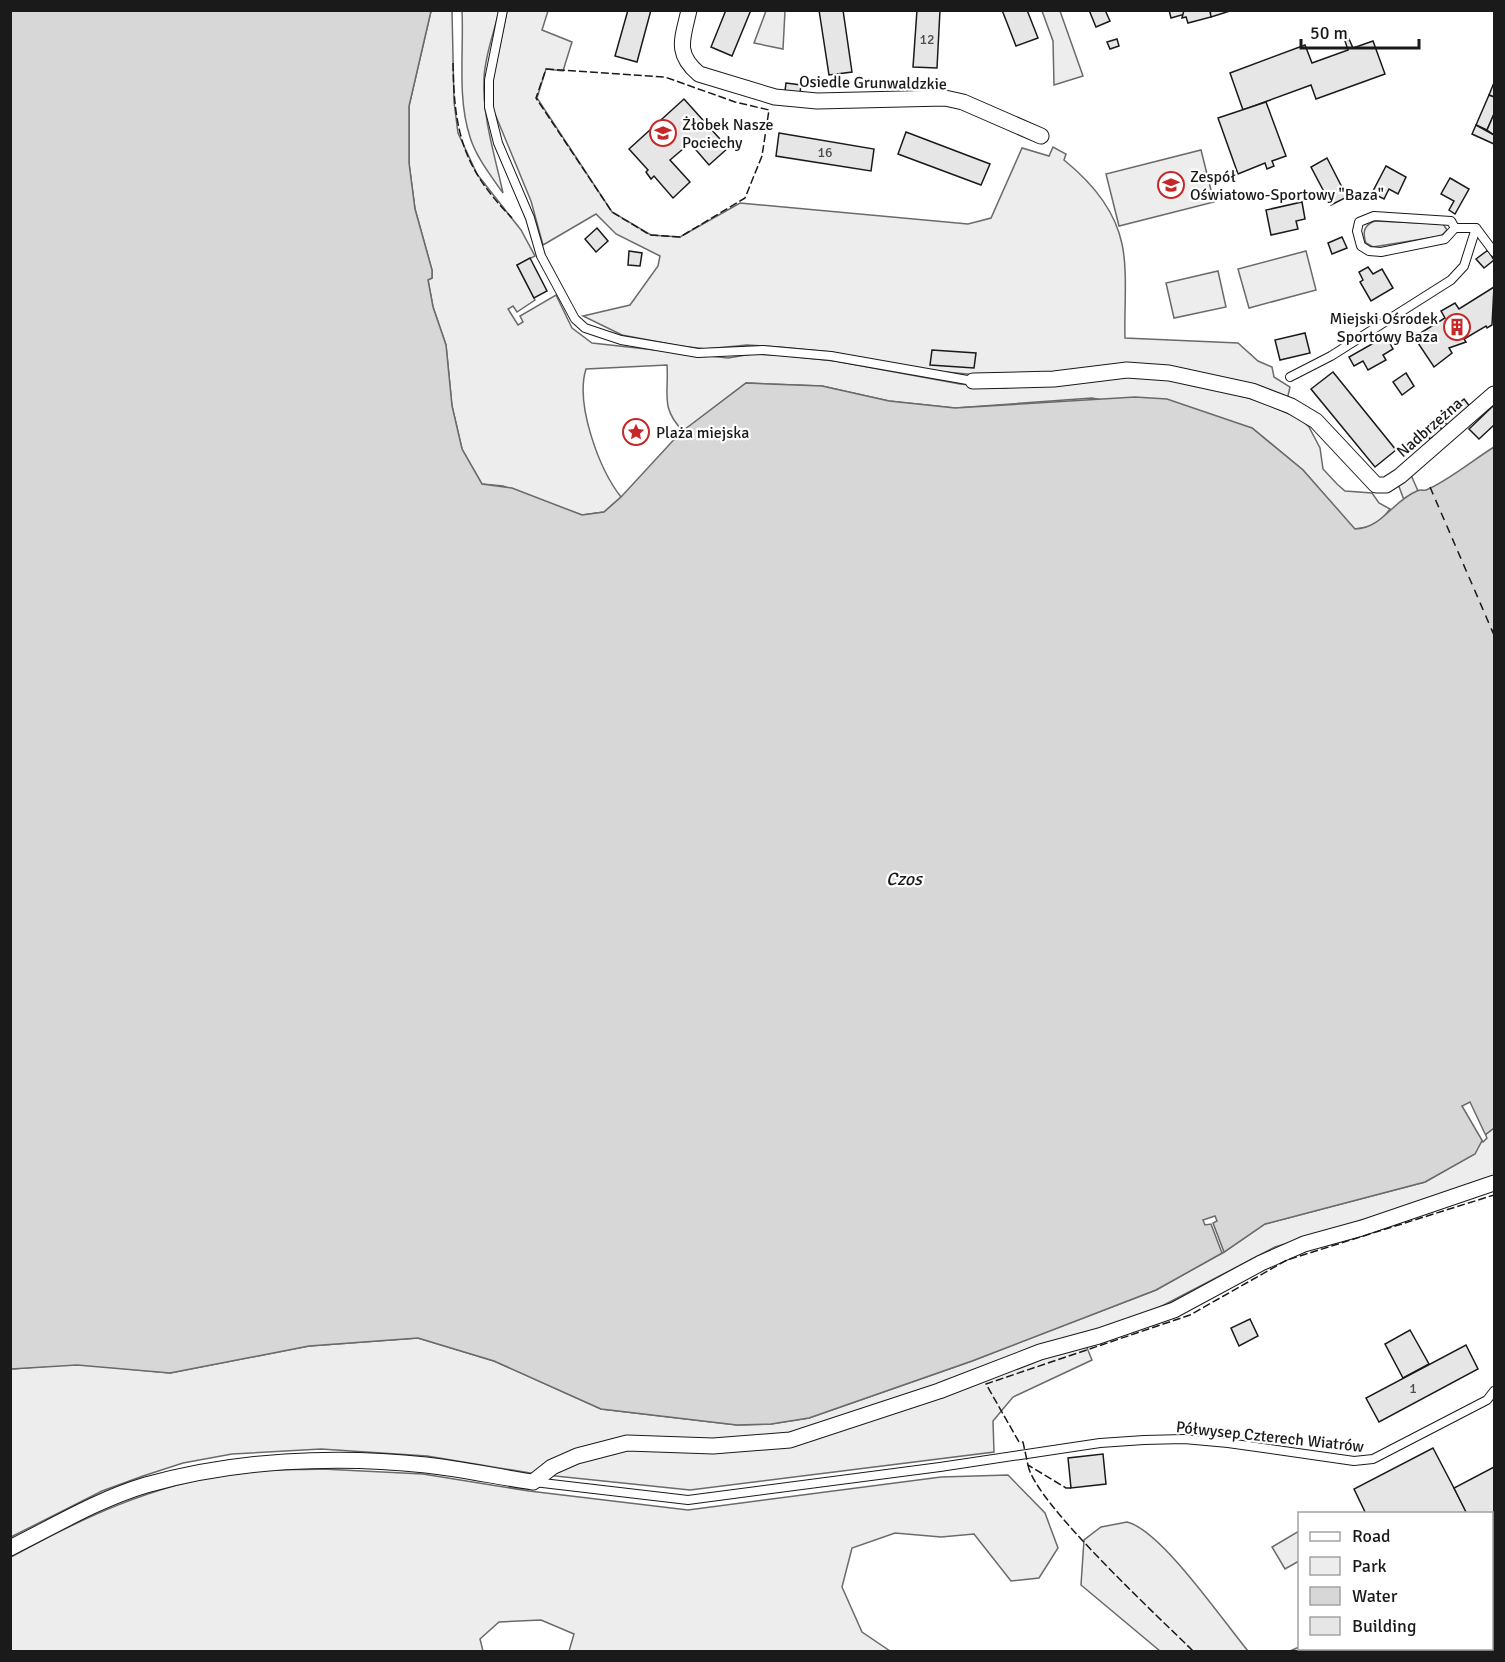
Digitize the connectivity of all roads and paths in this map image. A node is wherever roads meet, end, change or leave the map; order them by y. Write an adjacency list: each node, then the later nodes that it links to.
1 (503, 10): 8 (lane)
2 (690, 10): 3 (street, Osiedle Grunwaldzkie)
3 (1041, 136)
4 (1455, 228): 4 (lane); 5 (lane)
5 (1476, 228): 6 (lane); 7 (lane)
6 (1494, 252)
7 (1290, 377)
8 (973, 381): 9 (street, Nadbrzeżna)
9 (1494, 394)
10 (1494, 1183): 12 (street)
11 (1494, 1391): 12 (lane, Półwysep Czterech Wiatrów)
12 (534, 1482): 13 (street)
13 (10, 1548)

